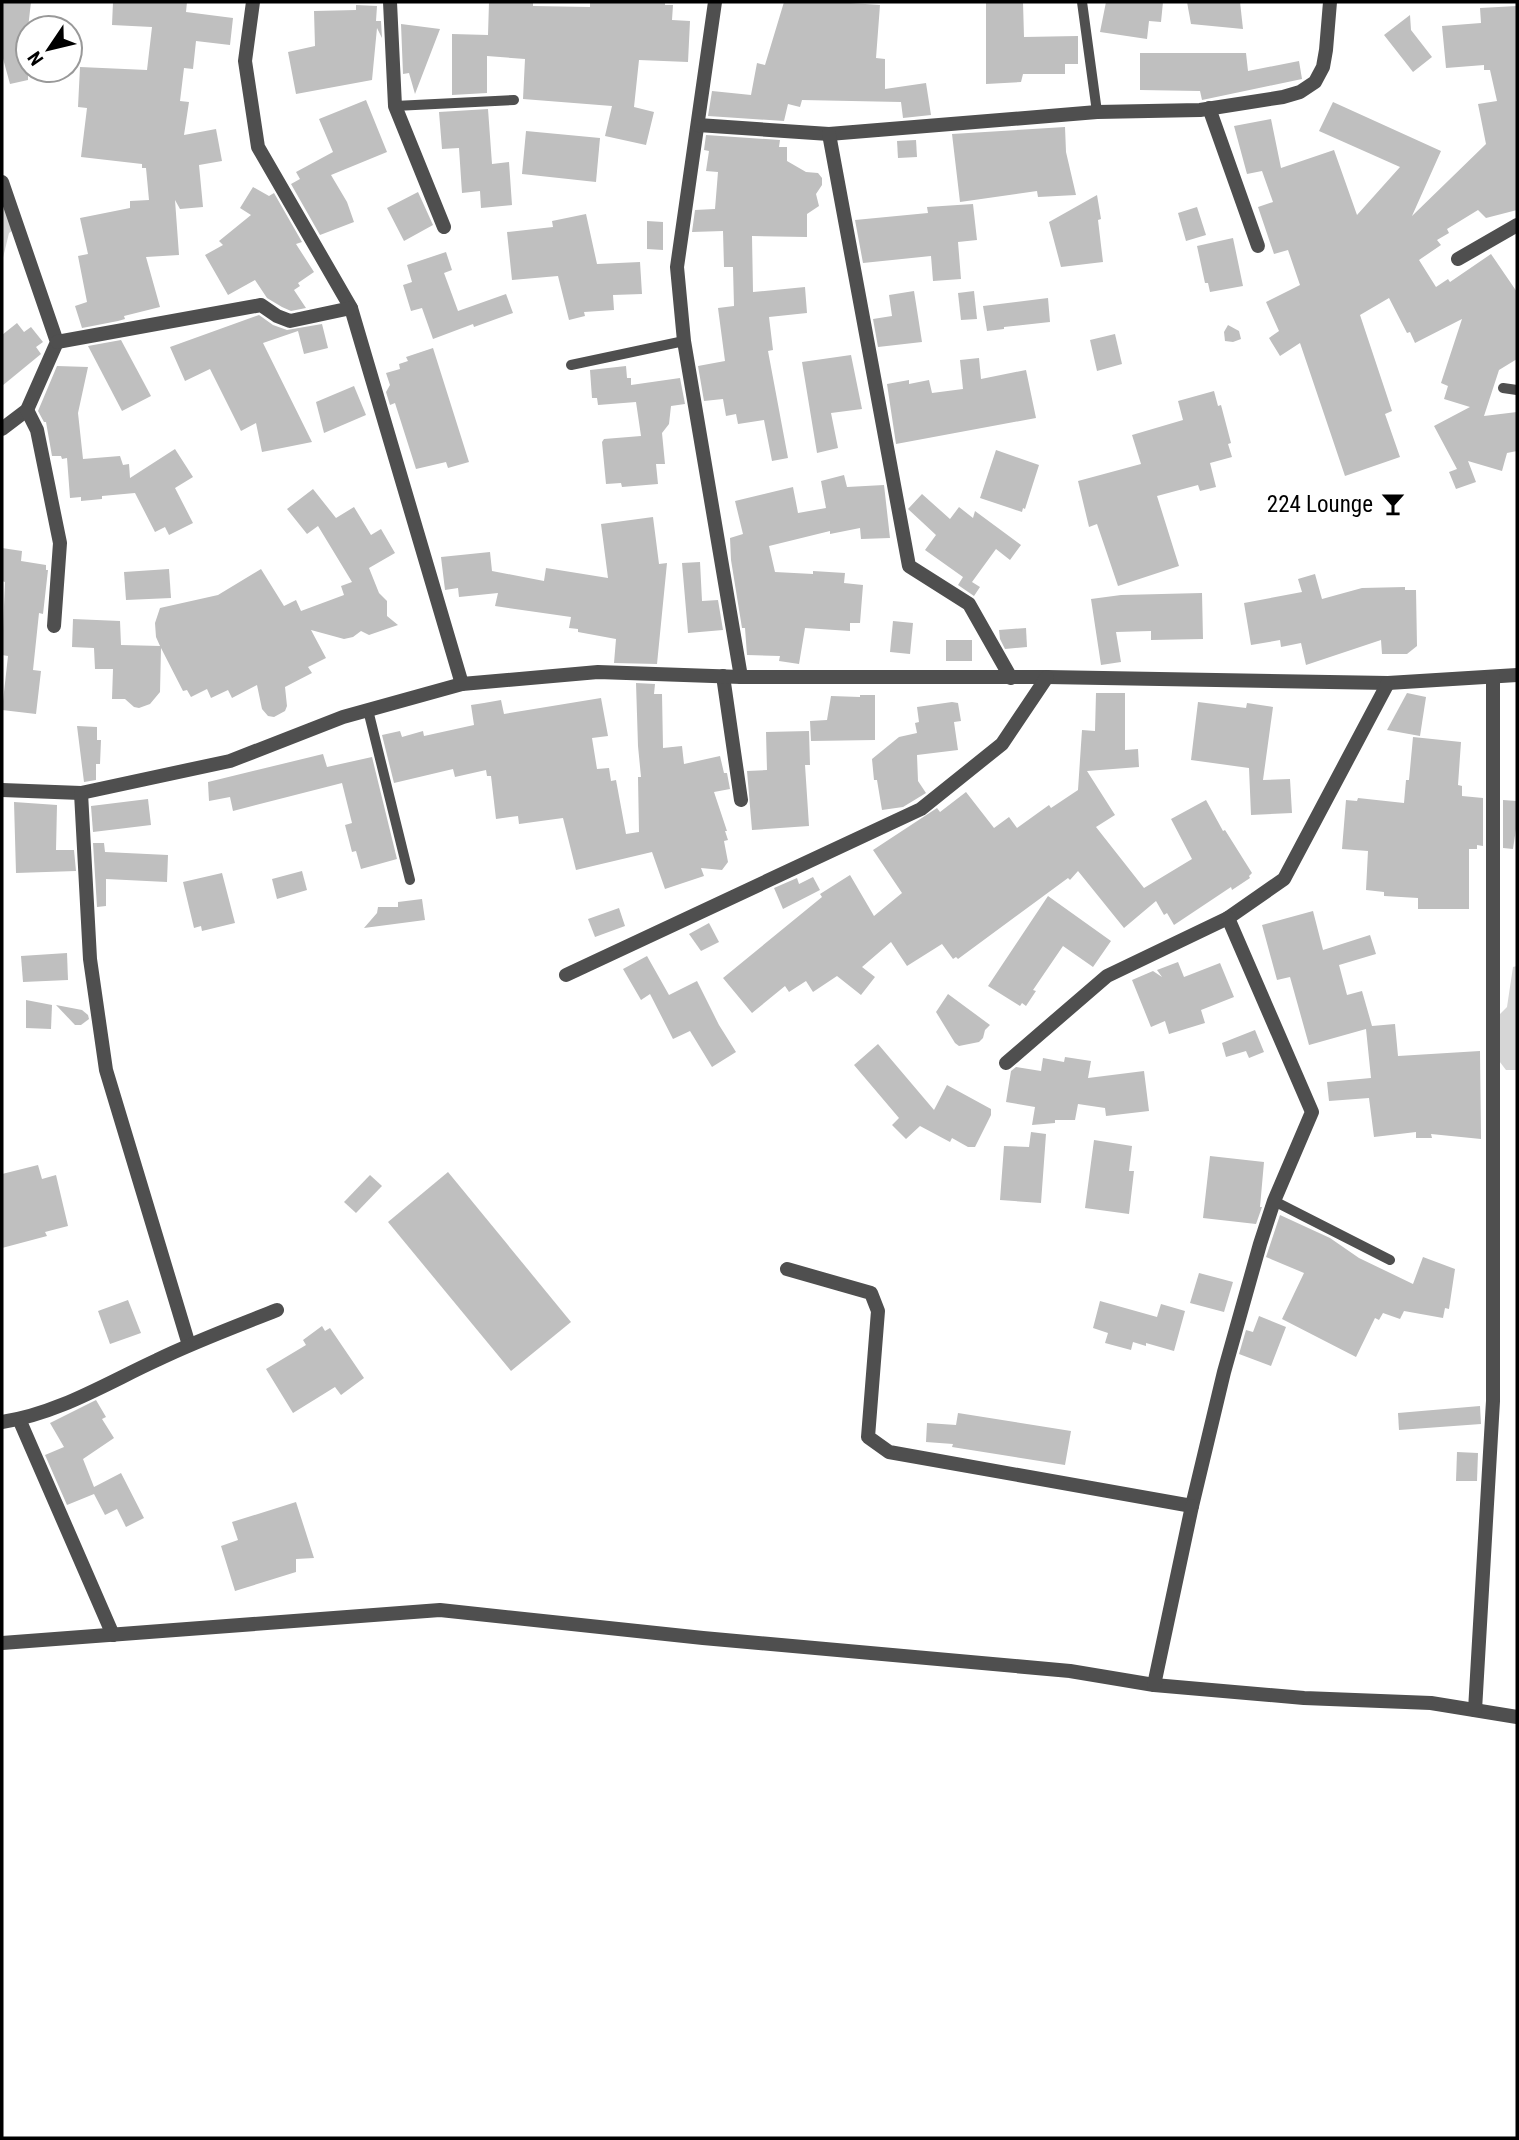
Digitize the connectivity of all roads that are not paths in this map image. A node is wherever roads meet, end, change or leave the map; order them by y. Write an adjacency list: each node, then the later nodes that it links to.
1 (253, 2): 17 (street)
2 (390, 2): 7 (street)
3 (715, 2): 10 (street)
4 (1082, 2): 9 (lane)
5 (1330, 2): 8 (street)
6 (514, 100): 7 (lane)
7 (395, 106): 14 (street)
8 (1209, 108): 9 (street); 15 (street)
9 (1097, 112): 11 (street)
10 (698, 125): 11 (street); 18 (street)
11 (829, 134): 31 (street)
12 (2, 182): 19 (street)
13 (1517, 225): 16 (street)
14 (444, 227)
15 (1258, 246)
16 (1458, 259)
17 (351, 308): 19 (street); 33 (street)
18 (684, 341): 20 (lane); 28 (street)
19 (57, 342): 23 (street)
20 (571, 365)
21 (1503, 388): 22 (lane)
22 (1517, 390)
23 (27, 410): 24 (street); 25 (street)
24 (2, 429)
25 (54, 626)
26 (1517, 675): 30 (street)
27 (723, 676): 28 (street); 33 (street); 37 (street)
28 (741, 677): 31 (street)
29 (1047, 677): 31 (street); 32 (street); 40 (street)
30 (1493, 677): 32 (street); 53 (street)
31 (1011, 678)
32 (1388, 683): 39 (street)
33 (462, 684): 34 (street)
34 (368, 710): 36 (street); 38 (lane)
35 (2, 790): 36 (street)
36 (81, 793): 46 (street)
37 (741, 800)
38 (410, 880)
39 (1228, 918): 41 (street); 42 (street)
40 (566, 975)
41 (1006, 1063)
42 (1274, 1201): 43 (lane); 49 (street)
43 (1390, 1260)
44 (787, 1269): 49 (street)
45 (277, 1310): 46 (street)
46 (189, 1345): 47 (street)
47 (19, 1419): 48 (street); 50 (street)
48 (2, 1422)
49 (1192, 1506): 52 (street)
50 (113, 1635): 51 (street); 52 (street)
51 (2, 1643)
52 (1154, 1685): 53 (street)
53 (1475, 1710): 54 (street)
54 (1517, 1717)

